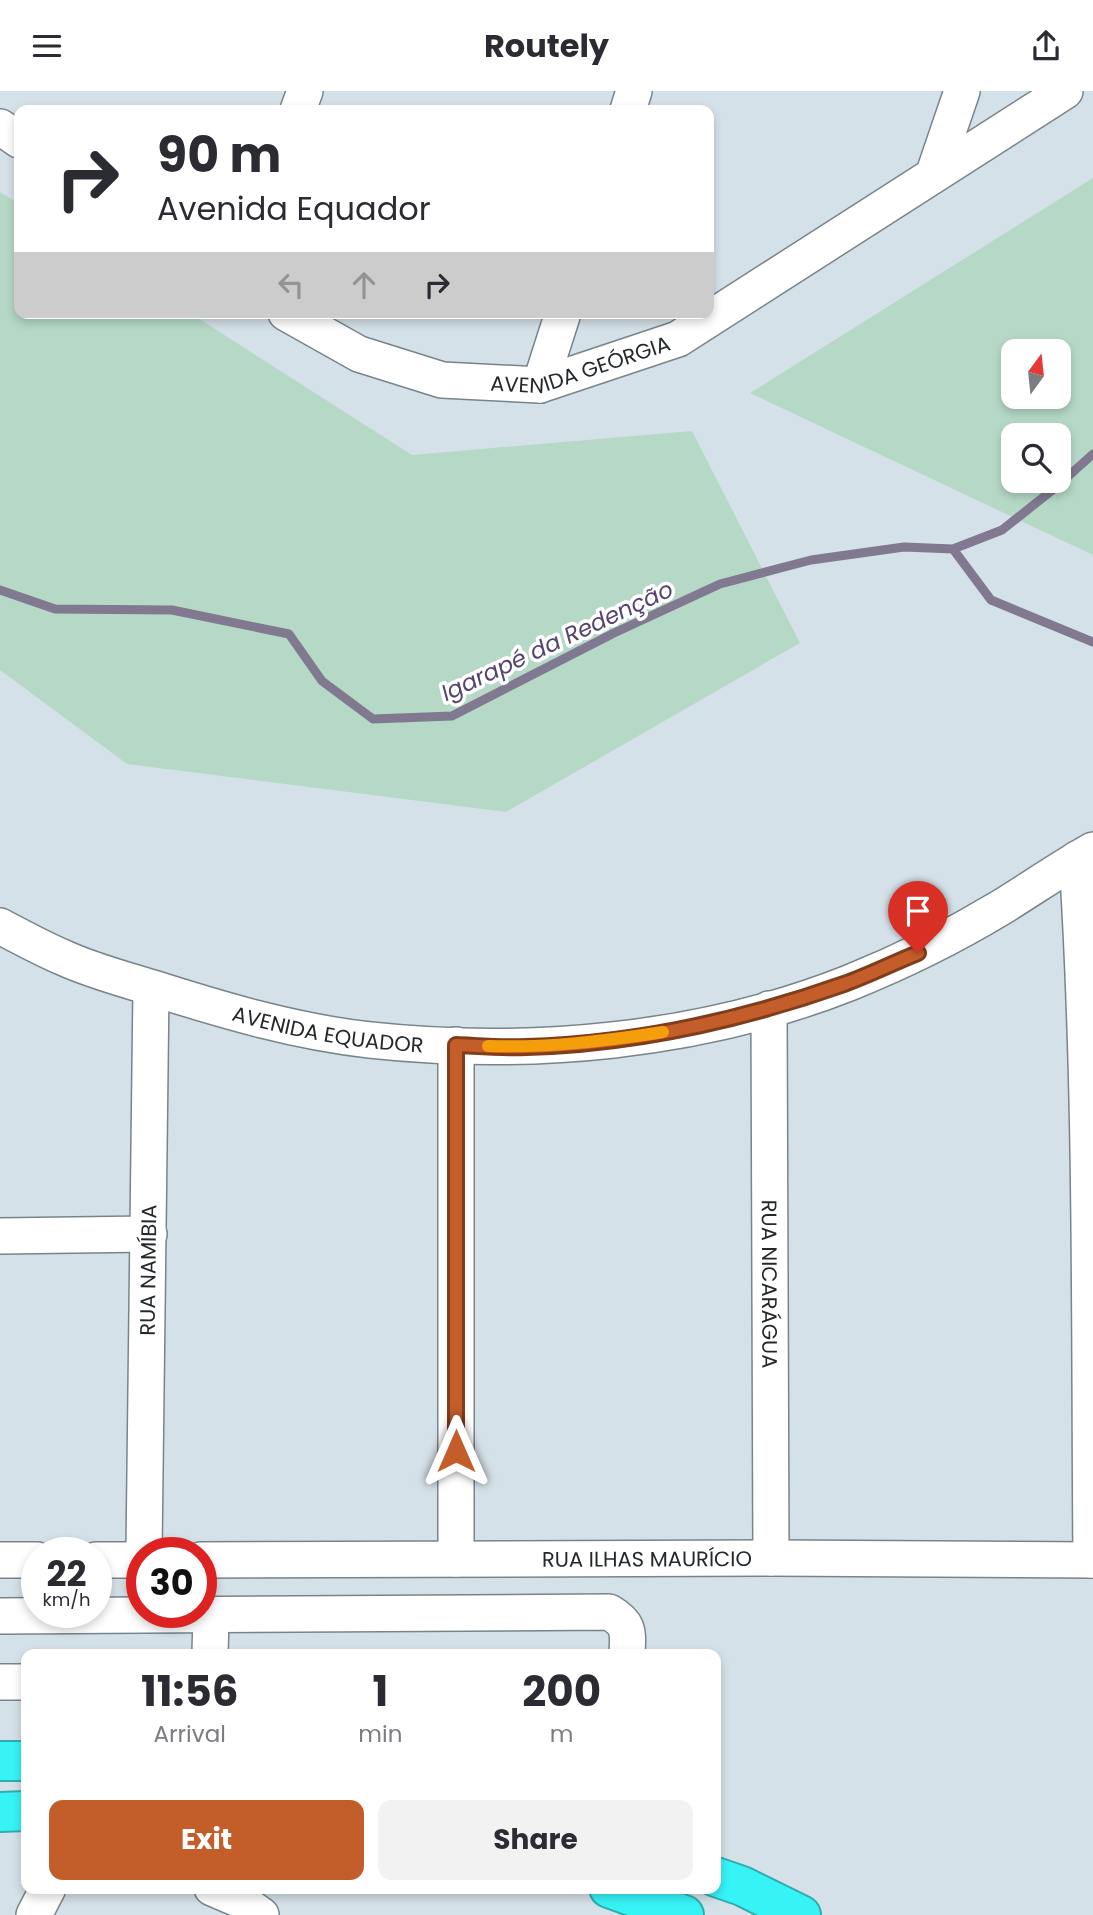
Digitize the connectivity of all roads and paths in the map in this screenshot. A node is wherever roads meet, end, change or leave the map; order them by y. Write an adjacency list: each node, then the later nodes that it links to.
1 (961, 91): 3 (street)
2 (1065, 91): 3 (street, AVENIDA GEÓRGIA)
3 (934, 173): 4 (street, AVENIDA GEÓRGIA)
4 (714, 316)
5 (297, 319): 8 (street, AVENIDA GEÓRGIA)
6 (561, 319): 8 (street)
7 (709, 319): 8 (street, AVENIDA GEÓRGIA)
8 (540, 385)
9 (1085, 854): 11 (street); 13 (street, AVENIDA EQUADOR)
10 (0, 926): 12 (street, AVENIDA EQUADOR)
11 (1087, 935): 17 (street)
12 (151, 988): 14 (street, AVENIDA EQUADOR); 15 (street, RUA NAMÍBIA)
13 (769, 1009): 14 (street, AVENIDA EQUADOR); 19 (street, RUA NICARÁGUA)
14 (456, 1045): 20 (street)
15 (149, 1234): 16 (street); 18 (street, RUA NAMÍBIA)
16 (0, 1236)
17 (1091, 1249): 24 (street)
18 (144, 1537)
19 (771, 1558): 20 (street, RUA ILHAS MAURÍCIO); 24 (street, RUA ILHAS MAURÍCIO)
20 (456, 1559): 23 (street, RUA ILHAS MAURÍCIO)
21 (0, 1560): 22 (street)
22 (21, 1560)
23 (217, 1560)
24 (1092, 1560)
25 (0, 1616): 26 (street)
26 (126, 1616)
27 (217, 1616): 30 (street)
28 (211, 1628): 29 (street)
29 (210, 1649)
30 (627, 1649)
31 (0, 1682): 32 (street)
32 (21, 1682)
33 (0, 1761): 34 (highway)
34 (21, 1761)
35 (21, 1811): 36 (highway)
36 (0, 1812)
37 (721, 1879): 44 (highway)
38 (45, 1894): 41 (street)
39 (226, 1894): 42 (street)
40 (626, 1894): 43 (highway)
41 (34, 1915)
42 (261, 1915)
43 (684, 1915)
44 (801, 1915)

